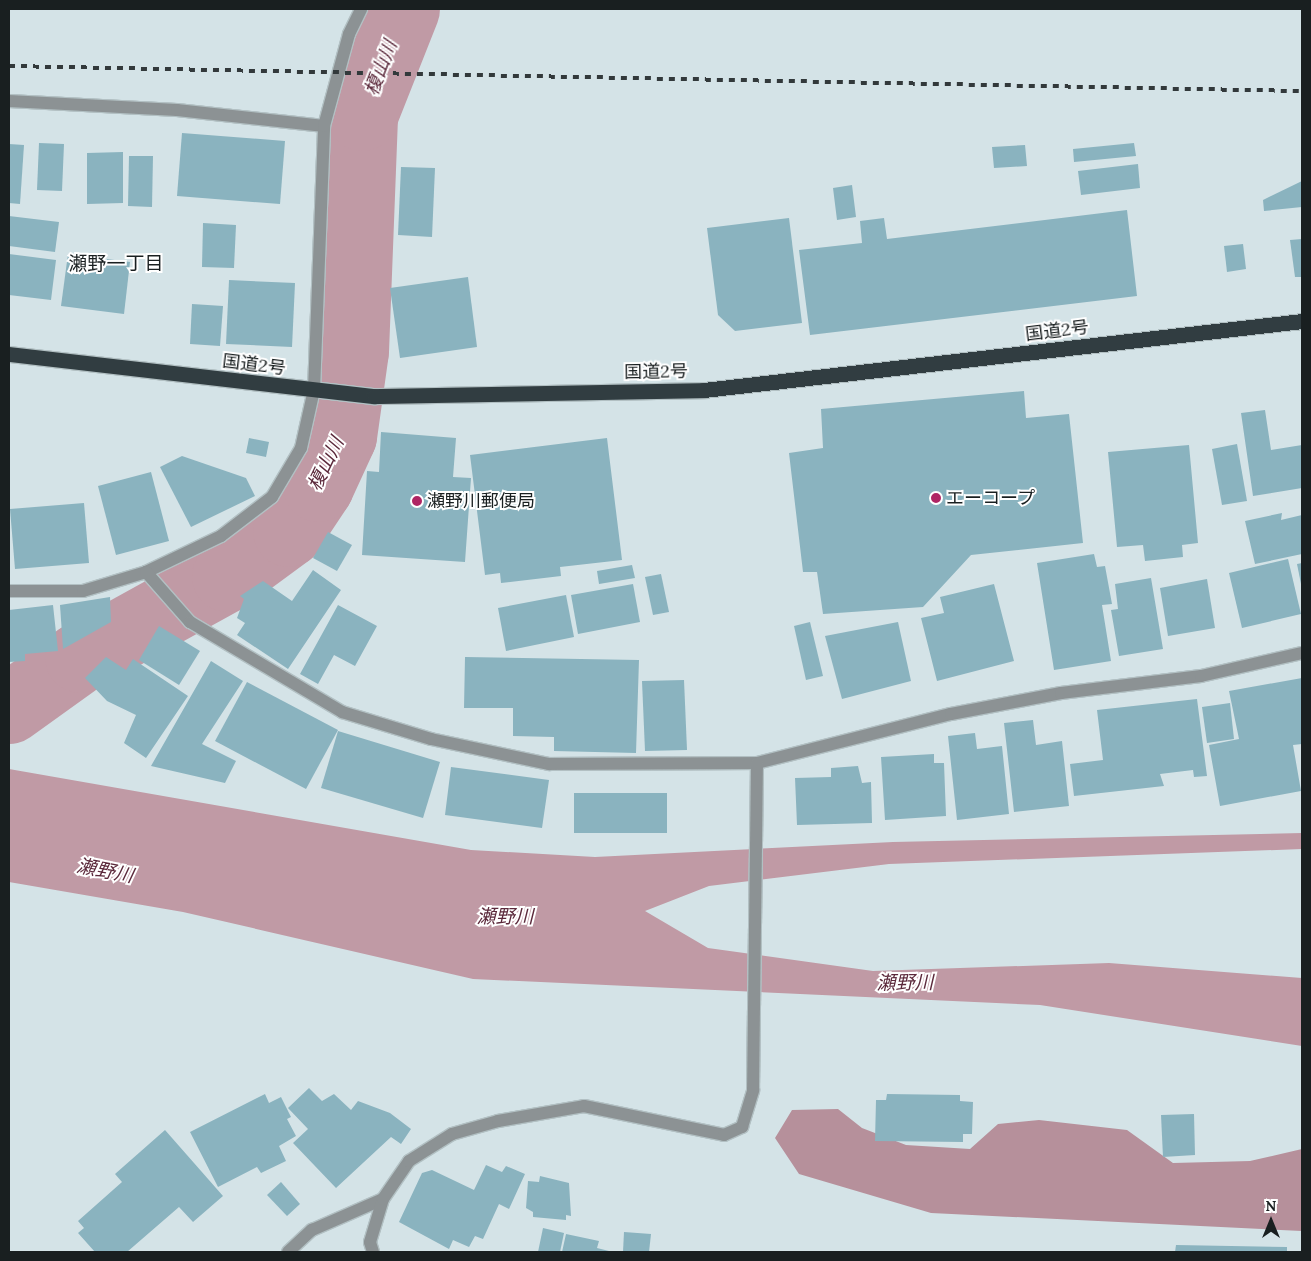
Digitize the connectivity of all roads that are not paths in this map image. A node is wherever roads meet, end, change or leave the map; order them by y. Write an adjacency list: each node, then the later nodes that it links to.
1 (361, 9): 3 (street)
2 (9, 101): 3 (street)
3 (324, 126): 6 (street)
4 (1302, 321): 6 (highway, 国道2号)
5 (9, 354): 6 (highway, 国道2号)
6 (318, 391): 7 (street)
7 (146, 572): 8 (street); 10 (street)
8 (9, 591)
9 (1302, 653): 10 (street)
10 (757, 763): 11 (street)
11 (383, 1199): 12 (street); 13 (street)
12 (288, 1252)
13 (372, 1252)

